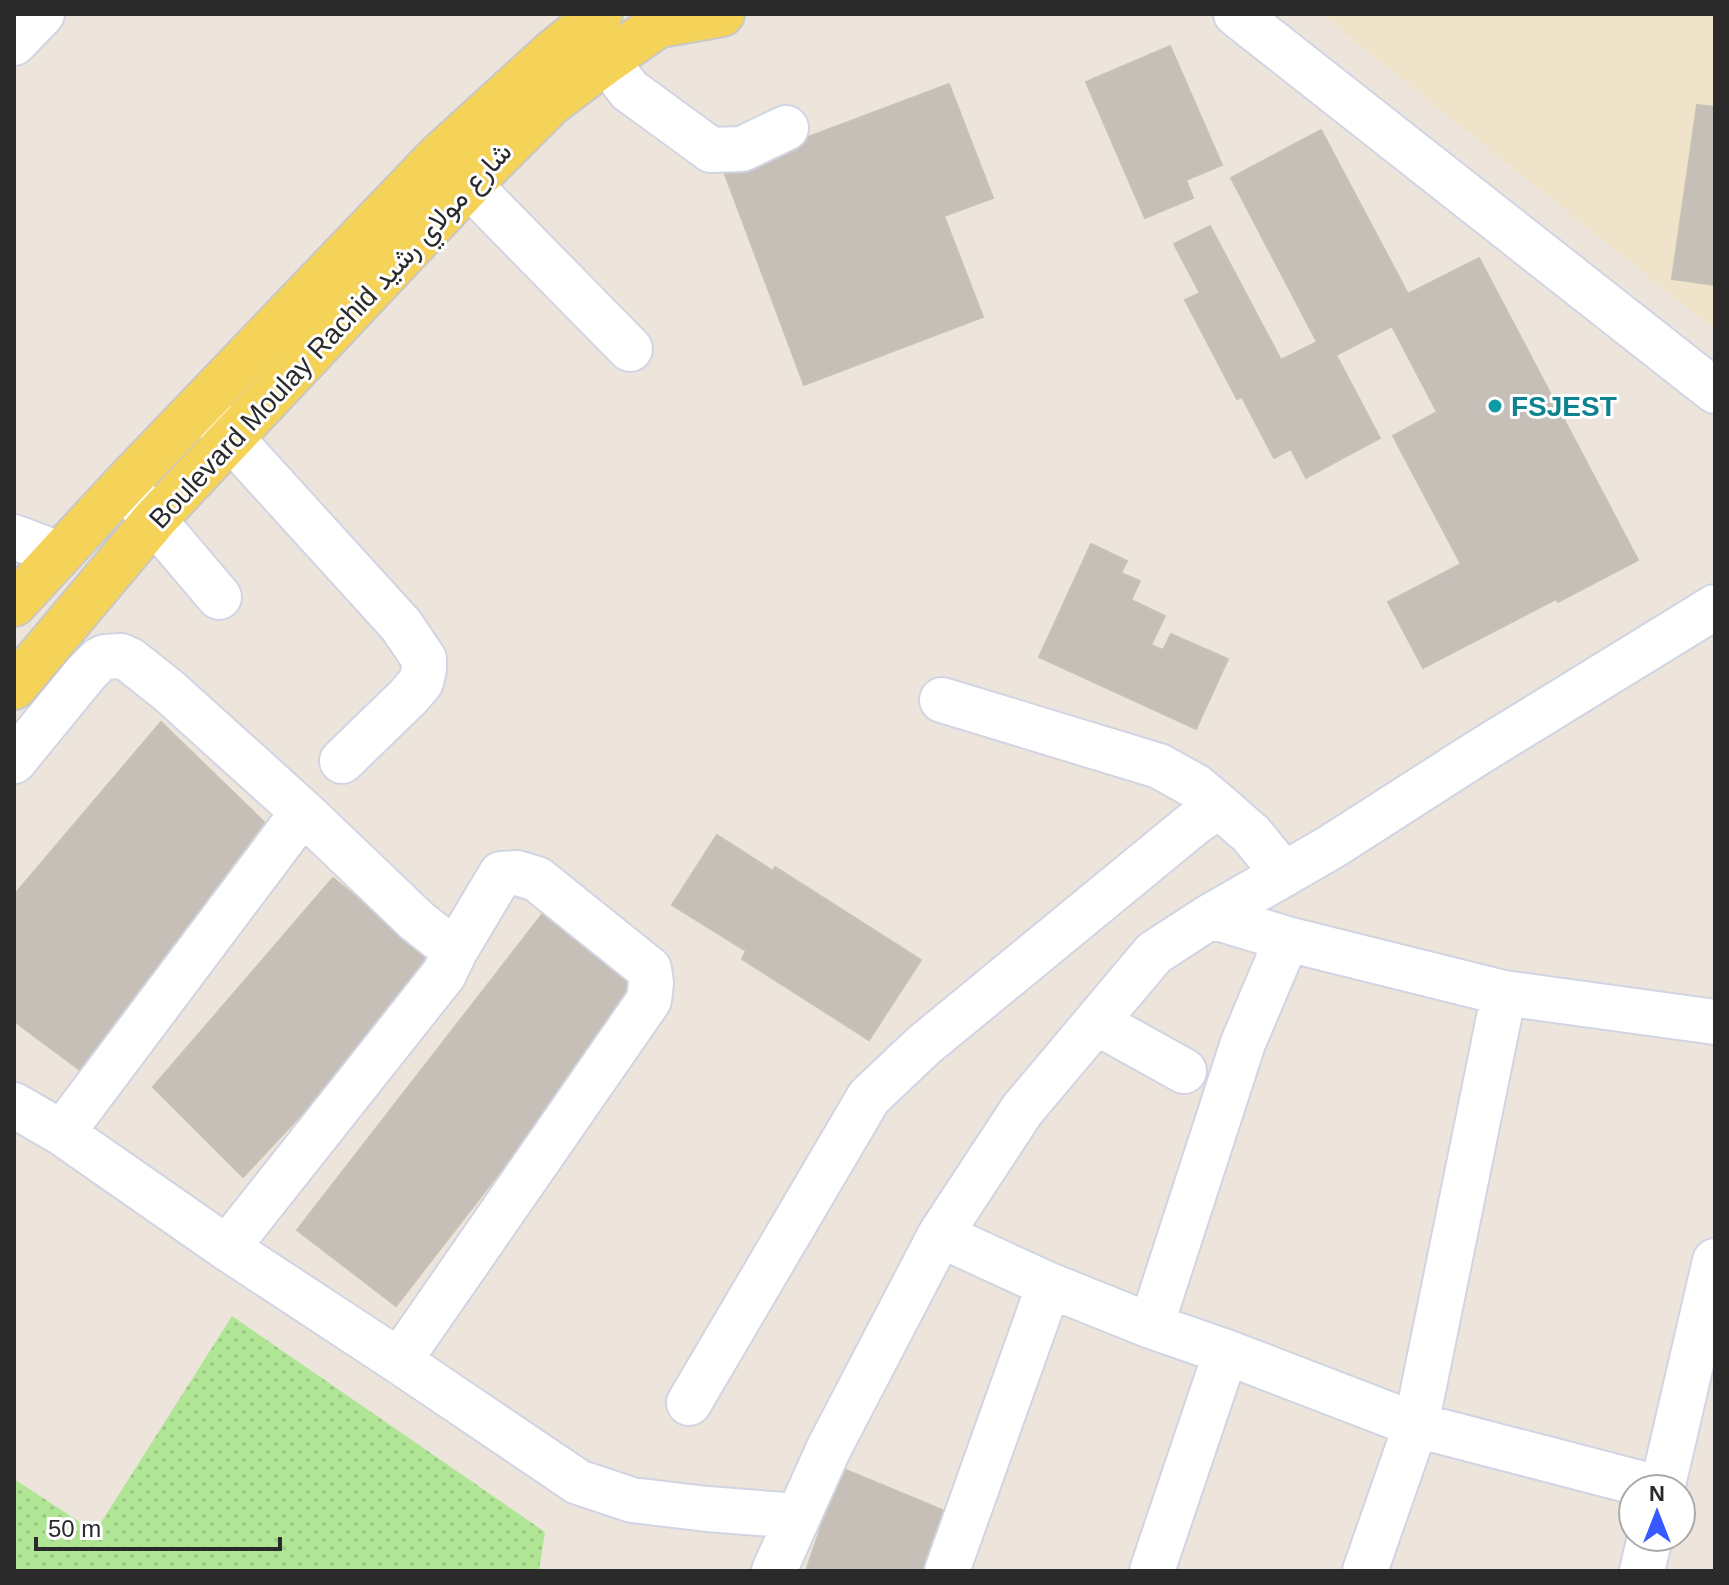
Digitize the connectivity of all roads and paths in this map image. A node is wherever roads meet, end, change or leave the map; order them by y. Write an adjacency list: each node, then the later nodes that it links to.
1 (42, 14): 6 (street)
2 (600, 14): 9 (main road, Boulevard Moulay Rachid شارع مولاي رشيد)
3 (722, 14): 5 (main road)
4 (1236, 14): 11 (street)
5 (667, 20): 7 (main road, Boulevard Moulay Rachid شارع مولاي رشيد)
6 (14, 43)
7 (607, 61): 8 (street); 9 (main road, Boulevard Moulay Rachid شارع مولاي رشيد)
8 (786, 128)
9 (453, 171): 10 (street); 12 (main road, Boulevard Moulay Rachid شارع مولاي رشيد); 13 (main road, Boulevard Moulay Rachid شارع مولاي رشيد)
10 (630, 349)
11 (1715, 391)
12 (201, 405): 13 (street); 14 (main road, Boulevard Moulay Rachid شارع مولاي رشيد)
13 (231, 438): 15 (main road, Boulevard Moulay Rachid شارع مولاي رشيد); 26 (street)
14 (124, 485): 15 (street); 17 (main road, Boulevard Moulay Rachid شارع مولاي رشيد)
15 (155, 519): 18 (street); 21 (main road, Boulevard Moulay Rachid شارع مولاي رشيد)
16 (14, 537): 17 (street)
17 (59, 554): 19 (main road, Boulevard Moulay Rachid شارع مولاي رشيد)
18 (219, 597)
19 (14, 604)
20 (1715, 607): 29 (street)
21 (71, 618): 22 (street); 23 (main road, Boulevard Moulay Rachid شارع مولاي رشيد)
22 (114, 655): 25 (street); 28 (street)
23 (14, 687)
24 (942, 700): 27 (street)
25 (14, 761)
26 (342, 761)
27 (1219, 806): 29 (street); 46 (street)
28 (303, 812): 32 (street); 38 (street)
29 (1283, 873): 30 (street)
30 (1211, 916): 31 (street); 34 (street)
31 (1287, 939): 33 (street); 43 (street)
32 (455, 951): 40 (street); 45 (street)
33 (1504, 993): 35 (street); 47 (street)
34 (1096, 1022): 36 (street); 39 (street)
35 (1715, 1022)
36 (1184, 1071)
37 (14, 1105): 38 (street)
38 (62, 1133): 40 (street)
39 (940, 1235): 42 (street); 48 (street)
40 (227, 1248): 45 (street)
41 (1715, 1261): 47 (street)
42 (1049, 1285): 43 (street); 50 (street)
43 (1151, 1326): 44 (street)
44 (1226, 1352): 47 (street); 51 (street)
45 (399, 1361): 48 (street)
46 (689, 1403)
47 (1416, 1425): 52 (street)
48 (798, 1516): 49 (street)
49 (774, 1571)
50 (947, 1571)
51 (1152, 1571)
52 (1365, 1571)

